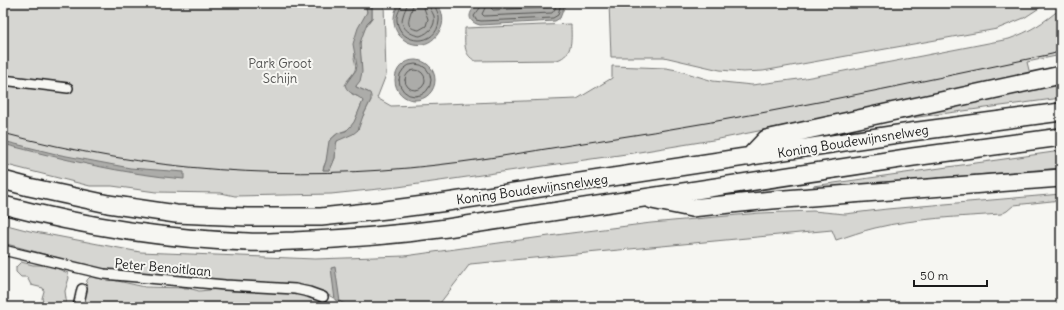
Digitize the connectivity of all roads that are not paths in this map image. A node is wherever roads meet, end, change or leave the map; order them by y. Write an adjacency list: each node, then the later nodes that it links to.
1 (1061, 75): 6 (highway)
2 (3, 80): 3 (street)
3 (68, 88)
4 (1061, 112): 6 (highway, Koning Boudewijnsnelweg)
5 (1061, 137): 9 (highway, Koning Boudewijnsnelweg)
6 (749, 157): 8 (highway, Koning Boudewijnsnelweg)
7 (1061, 178): 9 (highway)
8 (3, 180)
9 (640, 198): 10 (highway, Koning Boudewijnsnelweg)
10 (3, 205)
11 (3, 250): 13 (street, Peter Benoitlaan)
12 (82, 289): 14 (street)
13 (323, 297)
14 (78, 307)

